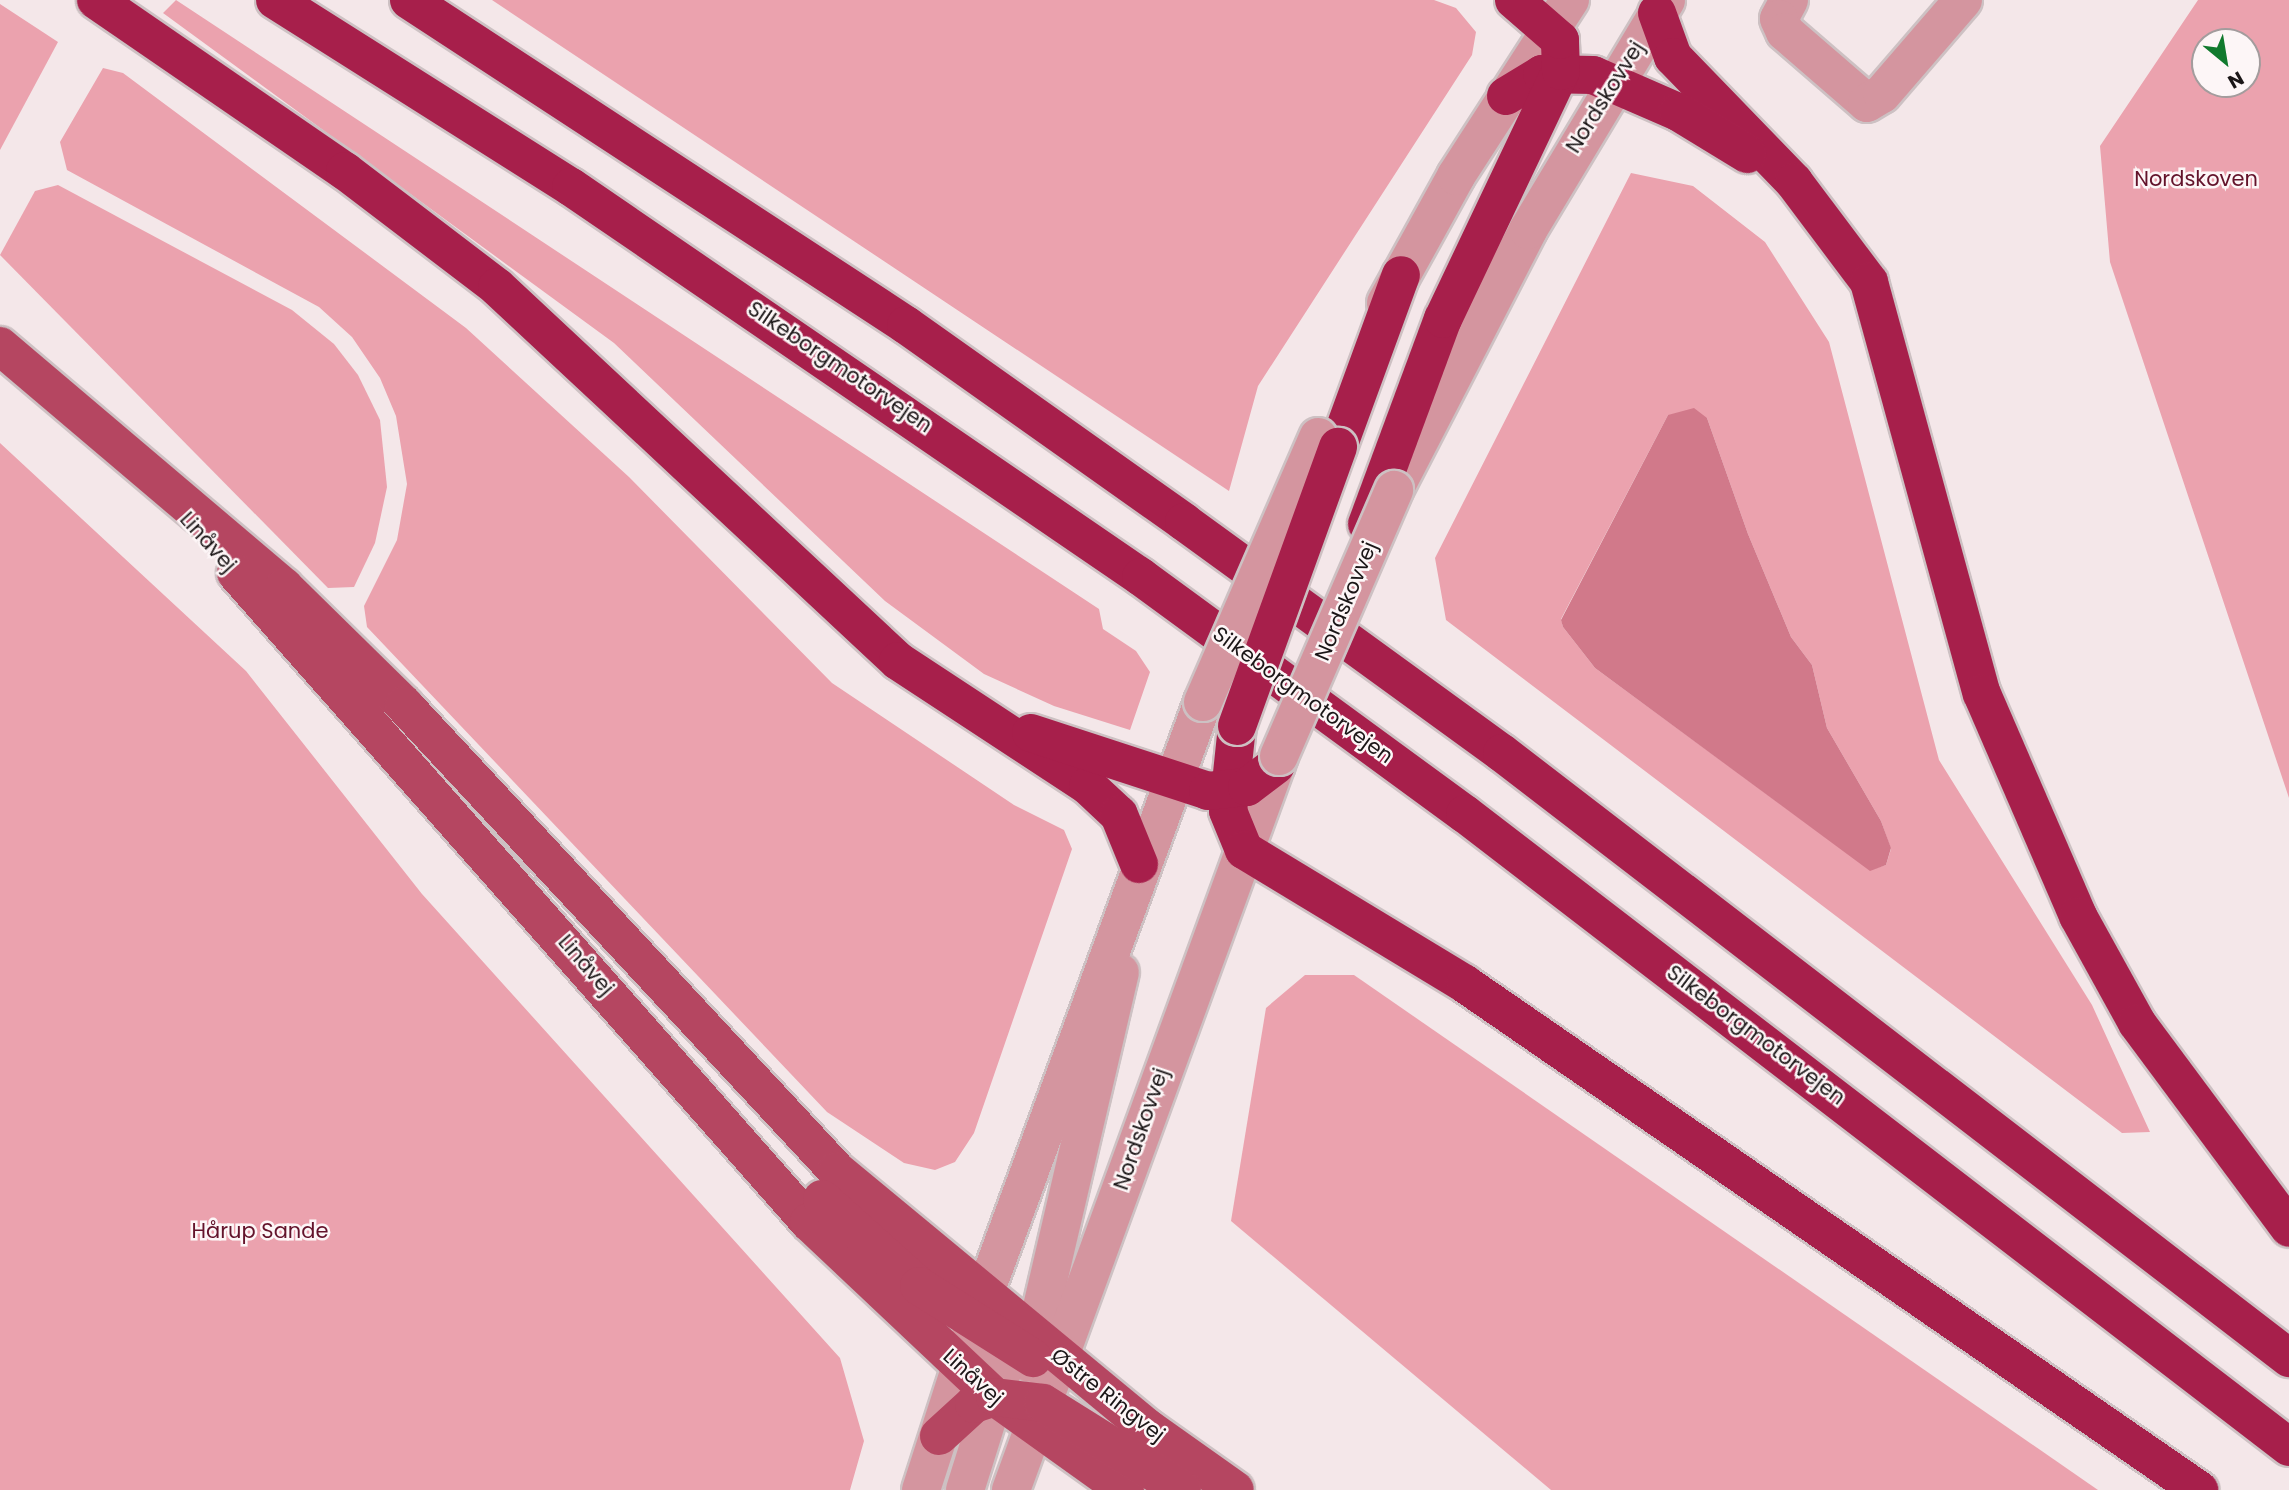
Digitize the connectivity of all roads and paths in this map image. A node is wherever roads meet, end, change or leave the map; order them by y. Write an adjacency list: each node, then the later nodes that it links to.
1 (96, 0): 18 (highway)
2 (275, 0): 31 (highway, Silkeborgmotorvejen)
3 (409, 0): 27 (highway)
4 (1514, 0): 8 (highway)
5 (1789, 0): 6 (street)
6 (1963, 0)
7 (1662, 6): 10 (street, Nordskovvej); 12 (highway)
8 (1561, 14): 9 (highway); 11 (street)
9 (1561, 71): 10 (highway); 11 (highway); 17 (highway)
10 (1616, 80): 12 (highway); 17 (street, Nordskovvej)
11 (1506, 96): 13 (street)
12 (1794, 182): 25 (highway)
13 (1401, 275): 15 (highway)
14 (0, 346): 16 (main road, Linåvej)
15 (1328, 442): 20 (street, bridge); 21 (highway, bridge)
16 (155, 483): 24 (main road, Linåvej); 26 (main road, Linåvej)
17 (1387, 486): 19 (street, Nordskovvej, bridge)
18 (983, 717): 20 (highway); 23 (highway)
19 (1278, 761): 21 (highway); 22 (street, Nordskovvej)
20 (1171, 778): 21 (highway); 23 (street)
21 (1227, 791): 22 (highway)
22 (1244, 850): 26 (street, Nordskovvej); 38 (highway)
23 (1139, 863): 26 (street); 26 (street)
24 (613, 995): 26 (main road); 28 (main road, Linåvej)
25 (2289, 1228)
26 (1013, 1335): 28 (street); 29 (street); 29 (street); 37 (main road, Østre Ringvej)
27 (2289, 1358)
28 (959, 1365): 29 (main road, Linåvej); 30 (street)
29 (1024, 1407): 30 (main road); 33 (street); 34 (street); 35 (main road); 36 (main road)
30 (939, 1436): 32 (street)
31 (2289, 1447)
32 (921, 1490)
33 (965, 1490)
34 (1011, 1490)
35 (1125, 1490)
36 (1182, 1490)
37 (1235, 1490)
38 (2199, 1490)

